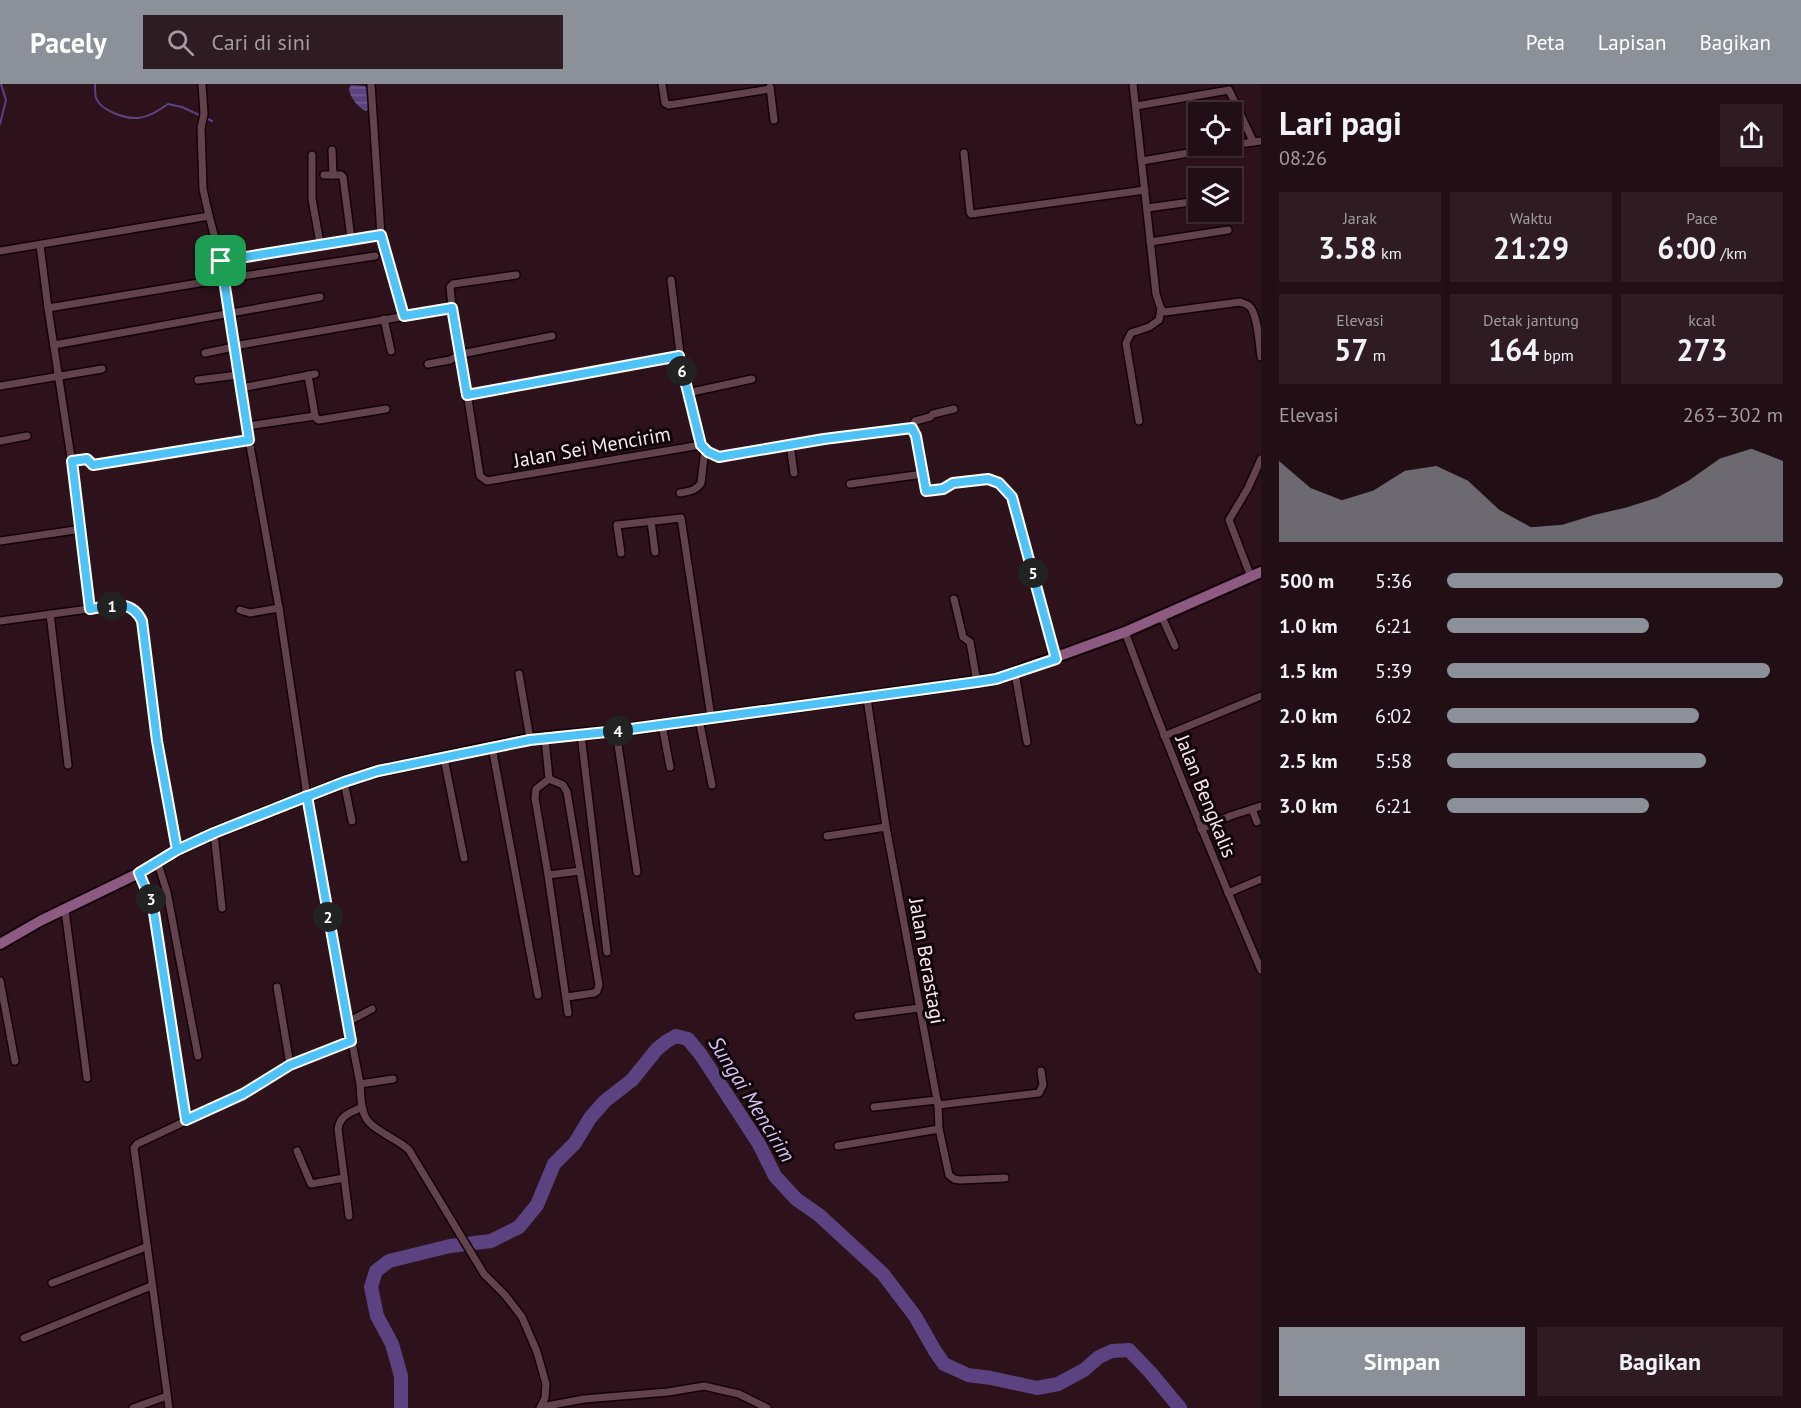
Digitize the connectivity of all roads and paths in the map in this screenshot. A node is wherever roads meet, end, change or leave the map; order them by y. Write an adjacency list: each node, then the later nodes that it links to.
1 (202, 84): 20 (street)
2 (371, 84): 22 (street)
3 (662, 84): 5 (street)
4 (1133, 84): 6 (street)
5 (770, 86): 7 (street)
6 (1136, 106): 8 (street); 14 (street)
7 (774, 120)
8 (1257, 141): 9 (street)
9 (1242, 143)
10 (332, 150): 16 (street)
11 (964, 153): 17 (street)
12 (1188, 153): 14 (street)
13 (312, 155): 25 (street)
14 (1142, 161): 17 (street)
15 (324, 175): 16 (street)
16 (333, 175): 23 (street)
17 (1145, 190): 19 (street)
18 (1188, 202): 19 (street)
19 (1147, 208): 24 (street)
20 (209, 216): 26 (street); 29 (street)
21 (1228, 230): 24 (street)
22 (381, 235): 23 (street); 38 (street)
23 (351, 238): 25 (street)
24 (1150, 242): 36 (street)
25 (320, 243): 29 (street)
26 (40, 245): 27 (street); 34 (street)
27 (0, 251)
28 (375, 256): 31 (street)
29 (221, 261): 31 (street)
30 (516, 275): 35 (street)
31 (223, 279): 34 (street); 37 (street)
32 (671, 280): 48 (street)
33 (320, 297): 37 (street)
34 (48, 308): 42 (street)
35 (452, 308): 38 (street); 47 (street, Jalan Sei Mencirim)
36 (1161, 309): 39 (street); 63 (street)
37 (228, 314): 42 (street); 44 (street)
38 (404, 316): 40 (street)
39 (1258, 317): 43 (street)
40 (384, 319): 44 (street); 45 (street)
41 (552, 336): 47 (street)
42 (54, 345): 53 (street)
43 (1260, 345): 49 (street)
44 (234, 347): 46 (street); 52 (street)
45 (391, 351)
46 (205, 353)
47 (461, 354): 50 (street); 59 (street, Jalan Sei Mencirim)
48 (679, 356): 58 (street); 59 (street)
49 (1261, 357)
50 (428, 364)
51 (102, 369): 53 (street)
52 (238, 375): 55 (street); 57 (street)
53 (59, 376): 56 (street); 72 (street)
54 (752, 379): 58 (street)
55 (198, 380)
56 (0, 386)
57 (241, 388): 62 (street); 64 (street)
58 (687, 393): 70 (street)
59 (467, 395): 70 (street, Jalan Sei Mencirim)
60 (386, 409): 62 (street)
61 (954, 410): 65 (street)
62 (315, 416): 64 (street)
63 (1139, 421)
64 (247, 426): 67 (street)
65 (912, 428): 69 (street, Jalan Sei Mencirim); 74 (street)
66 (27, 436): 68 (street)
67 (249, 440): 72 (street); 84 (street)
68 (0, 441)
69 (790, 444): 70 (street, Jalan Sei Mencirim); 73 (street)
70 (703, 447): 76 (street)
71 (1261, 459): 82 (street)
72 (72, 461): 78 (street)
73 (794, 474)
74 (923, 474): 75 (street); 92 (street)
75 (850, 484)
76 (680, 493)
77 (651, 521): 80 (street); 81 (street); 98 (street)
78 (81, 529): 79 (street); 85 (street)
79 (0, 541)
80 (655, 552)
81 (621, 553)
82 (1256, 574): 88 (main road)
83 (954, 599): 95 (street)
84 (279, 608): 86 (street); 114 (street)
85 (90, 609): 87 (street); 123 (street)
86 (240, 610)
87 (50, 614): 89 (street); 109 (street)
88 (1161, 615): 90 (main road); 91 (street)
89 (0, 621)
90 (1125, 632): 92 (main road); 103 (street, Jalan Bengkalis)
91 (1175, 646)
92 (1056, 659): 93 (main road)
93 (1016, 673): 95 (main road); 106 (street)
94 (519, 674): 105 (street)
95 (977, 682): 97 (main road)
96 (1261, 696): 103 (street)
97 (867, 698): 98 (main road); 119 (street, Jalan Berastagi)
98 (711, 717): 99 (main road)
99 (699, 719): 100 (main road); 113 (street)
100 (662, 725): 101 (main road); 110 (street)
101 (616, 731): 102 (main road); 127 (street)
102 (581, 735): 104 (main road); 135 (street)
103 (1164, 736): 120 (street, Jalan Bengkalis)
104 (545, 738): 105 (main road); 111 (street)
105 (530, 740): 107 (main road)
106 (1028, 742)
107 (492, 747): 108 (main road); 139 (street)
108 (444, 758): 112 (main road); 124 (street)
109 (68, 765)
110 (670, 767)
111 (549, 779): 126 (street); 129 (street)
112 (344, 782): 114 (main road); 117 (street)
113 (712, 785)
114 (307, 796): 121 (main road); 145 (street)
115 (1261, 806): 116 (street)
116 (1252, 809): 118 (street); 120 (street)
117 (352, 821)
118 (1257, 822)
119 (886, 827): 122 (street); 141 (street, Jalan Berastagi)
120 (1201, 829): 131 (street, Jalan Bengkalis)
121 (214, 833): 123 (main road); 132 (street)
122 (827, 836)
123 (177, 850): 125 (main road)
124 (464, 858)
125 (157, 861): 128 (main road); 147 (street)
126 (580, 870): 129 (street); 140 (street)
127 (637, 872)
128 (139, 873): 133 (main road); 157 (street)
129 (548, 875): 140 (street)
130 (1261, 879): 131 (street)
131 (1228, 893): 136 (street, Jalan Bengkalis)
132 (222, 908)
133 (65, 910): 134 (main road); 151 (street)
134 (0, 944)
135 (607, 952)
136 (1261, 970)
137 (0, 981): 148 (street)
138 (277, 987): 149 (street)
139 (538, 995)
140 (567, 997): 143 (street)
141 (919, 1008): 144 (street); 154 (street, Jalan Berastagi)
142 (372, 1009): 145 (street)
143 (568, 1012)
144 (858, 1016)
145 (348, 1022): 146 (street)
146 (351, 1041): 149 (street); 153 (street)
147 (198, 1056)
148 (15, 1061)
149 (290, 1065): 157 (street)
150 (1041, 1071): 154 (street)
151 (87, 1078)
152 (393, 1079): 153 (street)
153 (360, 1084): 155 (street)
154 (937, 1103): 156 (street); 158 (street, Jalan Berastagi)
155 (362, 1107): 161 (street); 171 (street)
156 (874, 1107)
157 (186, 1120): 164 (street)
158 (939, 1129): 159 (street); 162 (street, Jalan Berastagi)
159 (838, 1146)
160 (297, 1151): 161 (street)
161 (344, 1178): 163 (street)
162 (1005, 1178)
163 (349, 1216)
164 (146, 1247): 165 (street); 166 (street)
165 (52, 1283)
166 (152, 1286): 167 (street); 168 (street)
167 (24, 1338)
168 (167, 1396): 169 (street); 170 (street)
169 (133, 1408)
170 (169, 1408)
171 (540, 1408): 172 (street)
172 (766, 1408)

